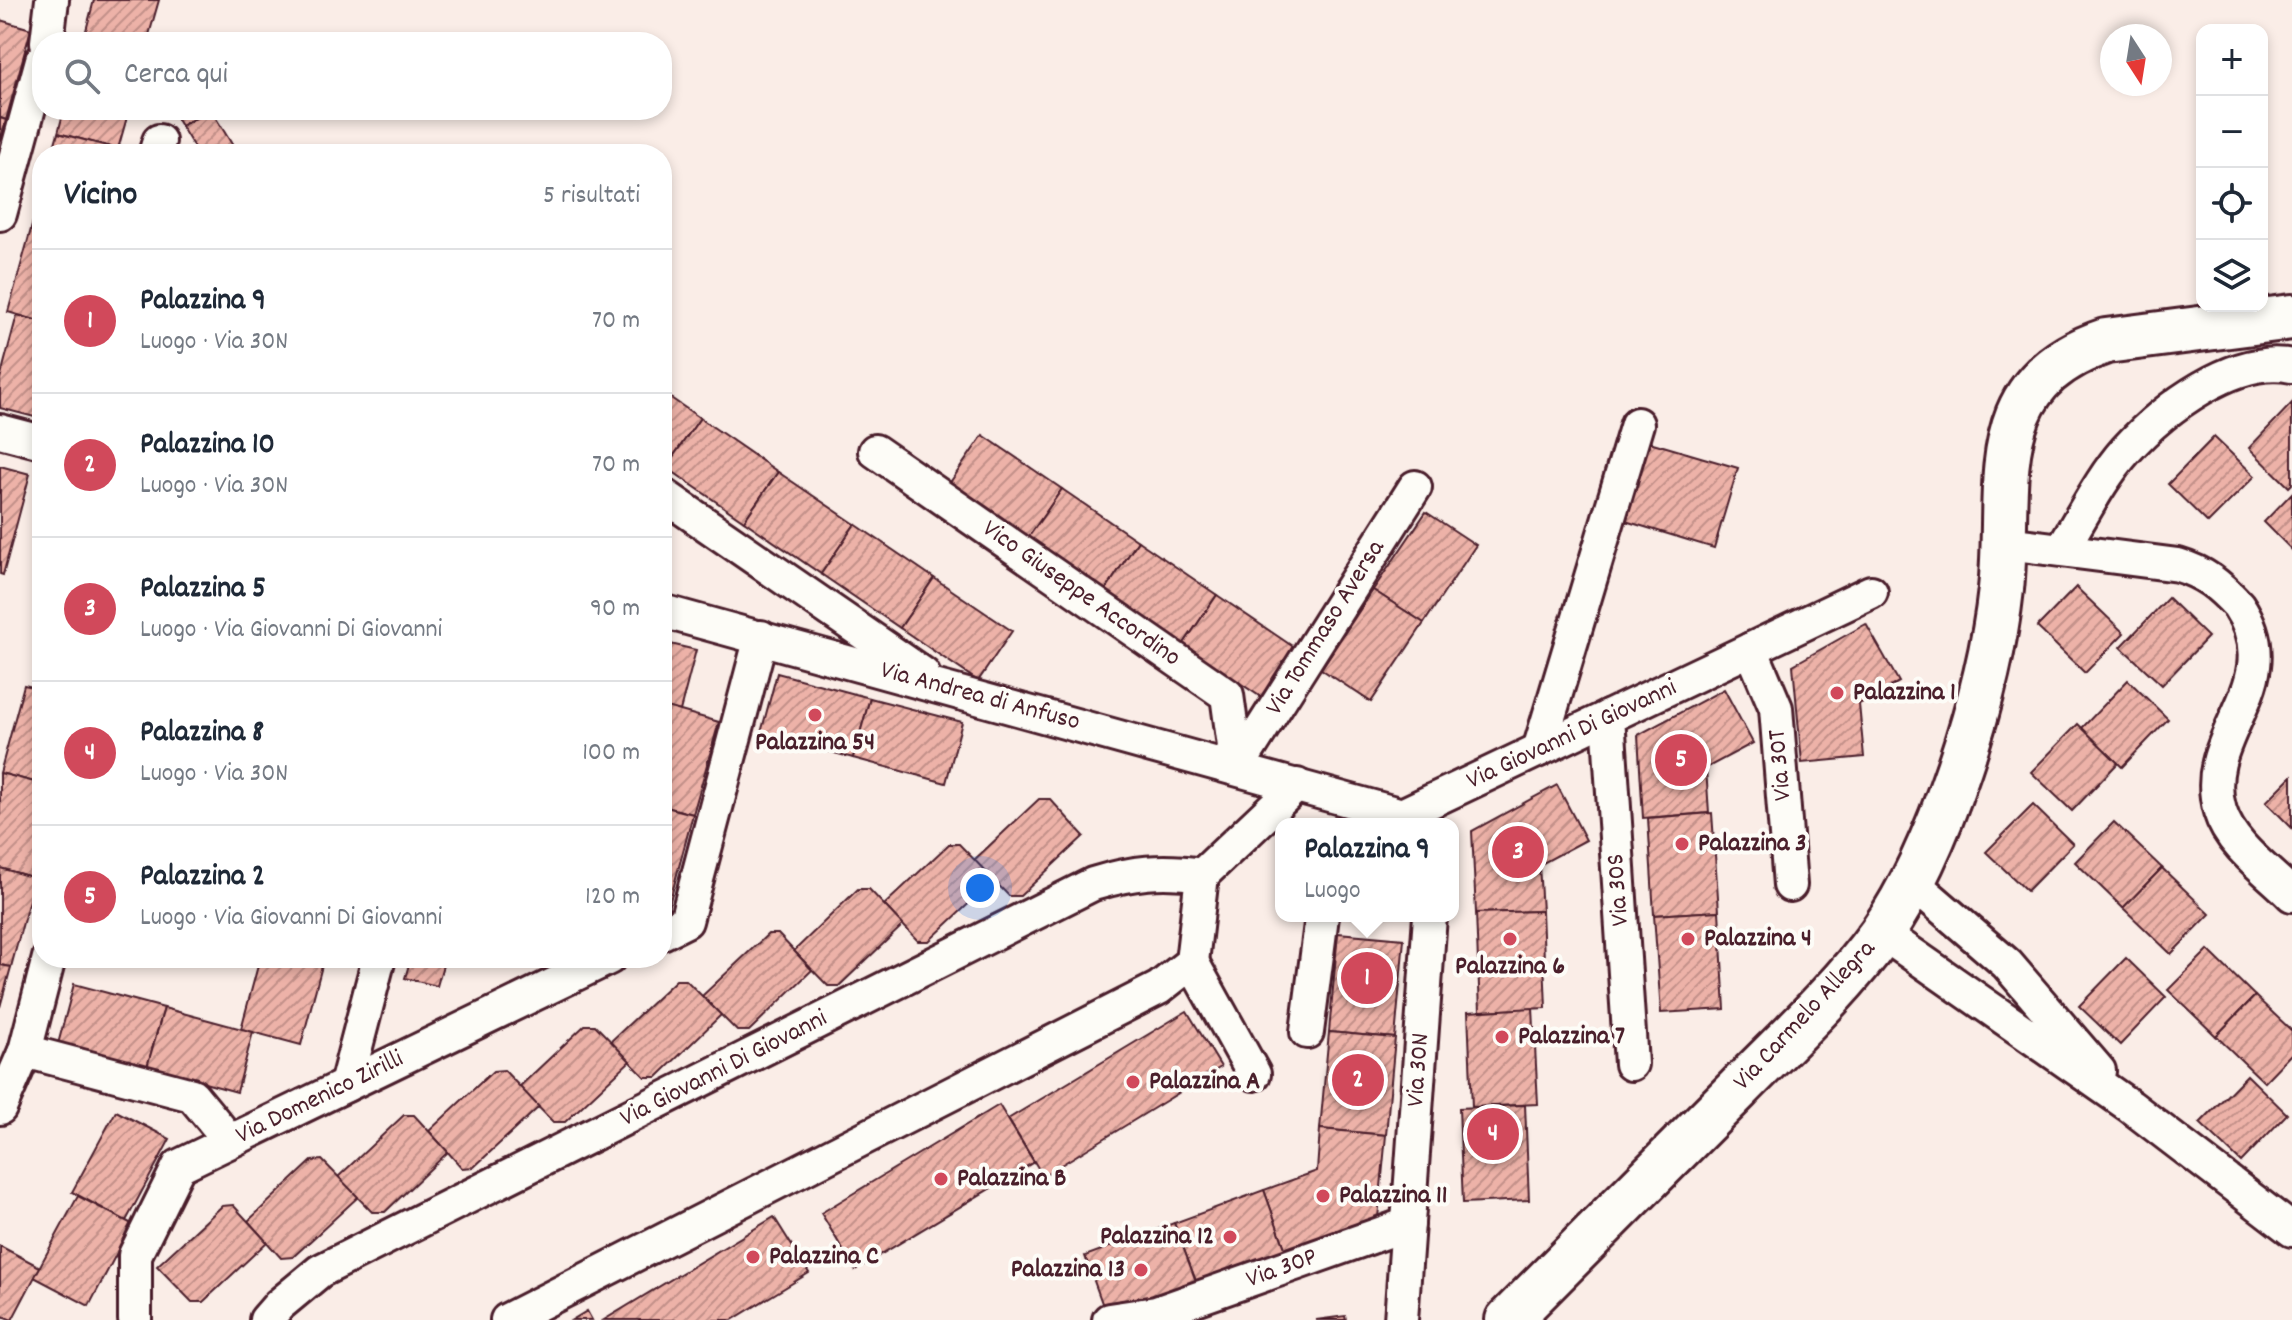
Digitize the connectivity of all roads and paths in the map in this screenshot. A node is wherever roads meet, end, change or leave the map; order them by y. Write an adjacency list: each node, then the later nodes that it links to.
1 (52, 0): 2 (street)
2 (48, 32)
3 (32, 97): 4 (street)
4 (0, 214)
5 (2292, 317): 13 (street, Via Carmelo Allegra)
6 (2292, 366): 14 (street)
7 (1637, 424): 21 (street)
8 (0, 431): 9 (street)
9 (32, 439)
10 (875, 451): 22 (street, Vico Giuseppe Accordino)
11 (1415, 487): 22 (street, Via Tommaso Aversa)
12 (672, 501): 19 (street)
13 (2006, 543): 14 (street); 28 (street, Via Carmelo Allegra)
14 (2062, 549): 30 (street)
15 (1871, 592): 18 (street, Via Giovanni Di Giovanni)
16 (672, 614): 17 (street, Via Andrea di Anfuso)
17 (761, 637): 19 (street, Via Andrea di Anfuso); 33 (street)
18 (1751, 649): 20 (street, Via Giovanni Di Giovanni); 29 (street, Via 30T)
19 (942, 687): 22 (street, Via Andrea di Anfuso)
20 (1608, 717): 21 (street, Via Giovanni Di Giovanni); 41 (street, Via 30S)
21 (1539, 750): 26 (street, Via Giovanni Di Giovanni)
22 (1237, 768): 23 (street, Via Andrea di Anfuso)
23 (1297, 785): 24 (street, Via Giovanni Di Giovanni); 27 (street)
24 (1366, 815): 25 (street, Via Giovanni Di Giovanni)
25 (1389, 818)
26 (1408, 818)
27 (1202, 875): 35 (street); 50 (street, Via Giovanni Di Giovanni)
28 (1912, 882): 34 (street, Via Carmelo Allegra); 44 (street)
29 (1790, 885)
30 (2292, 895)
31 (1321, 922): 39 (street)
32 (1430, 922): 47 (street, Via 30N)
33 (672, 928)
34 (1882, 933): 44 (street); 54 (street, Via Carmelo Allegra)
35 (1192, 962): 42 (street); 51 (street)
36 (46, 968): 40 (street)
37 (376, 968): 43 (street)
38 (588, 968): 43 (street, Via Domenico Zirilli)
39 (1307, 1032)
40 (25, 1051): 45 (street); 46 (street)
41 (1631, 1064)
42 (1254, 1074)
43 (346, 1085): 46 (street, Via Domenico Zirilli)
44 (2130, 1106): 48 (street)
45 (0, 1108)
46 (230, 1141): 49 (street, Via Domenico Zirilli)
47 (1408, 1224): 52 (street, Via 30P); 53 (street)
48 (2292, 1230)
49 (135, 1320)
50 (266, 1320)
51 (507, 1320)
52 (1109, 1320)
53 (1401, 1320)
54 (1508, 1320)

